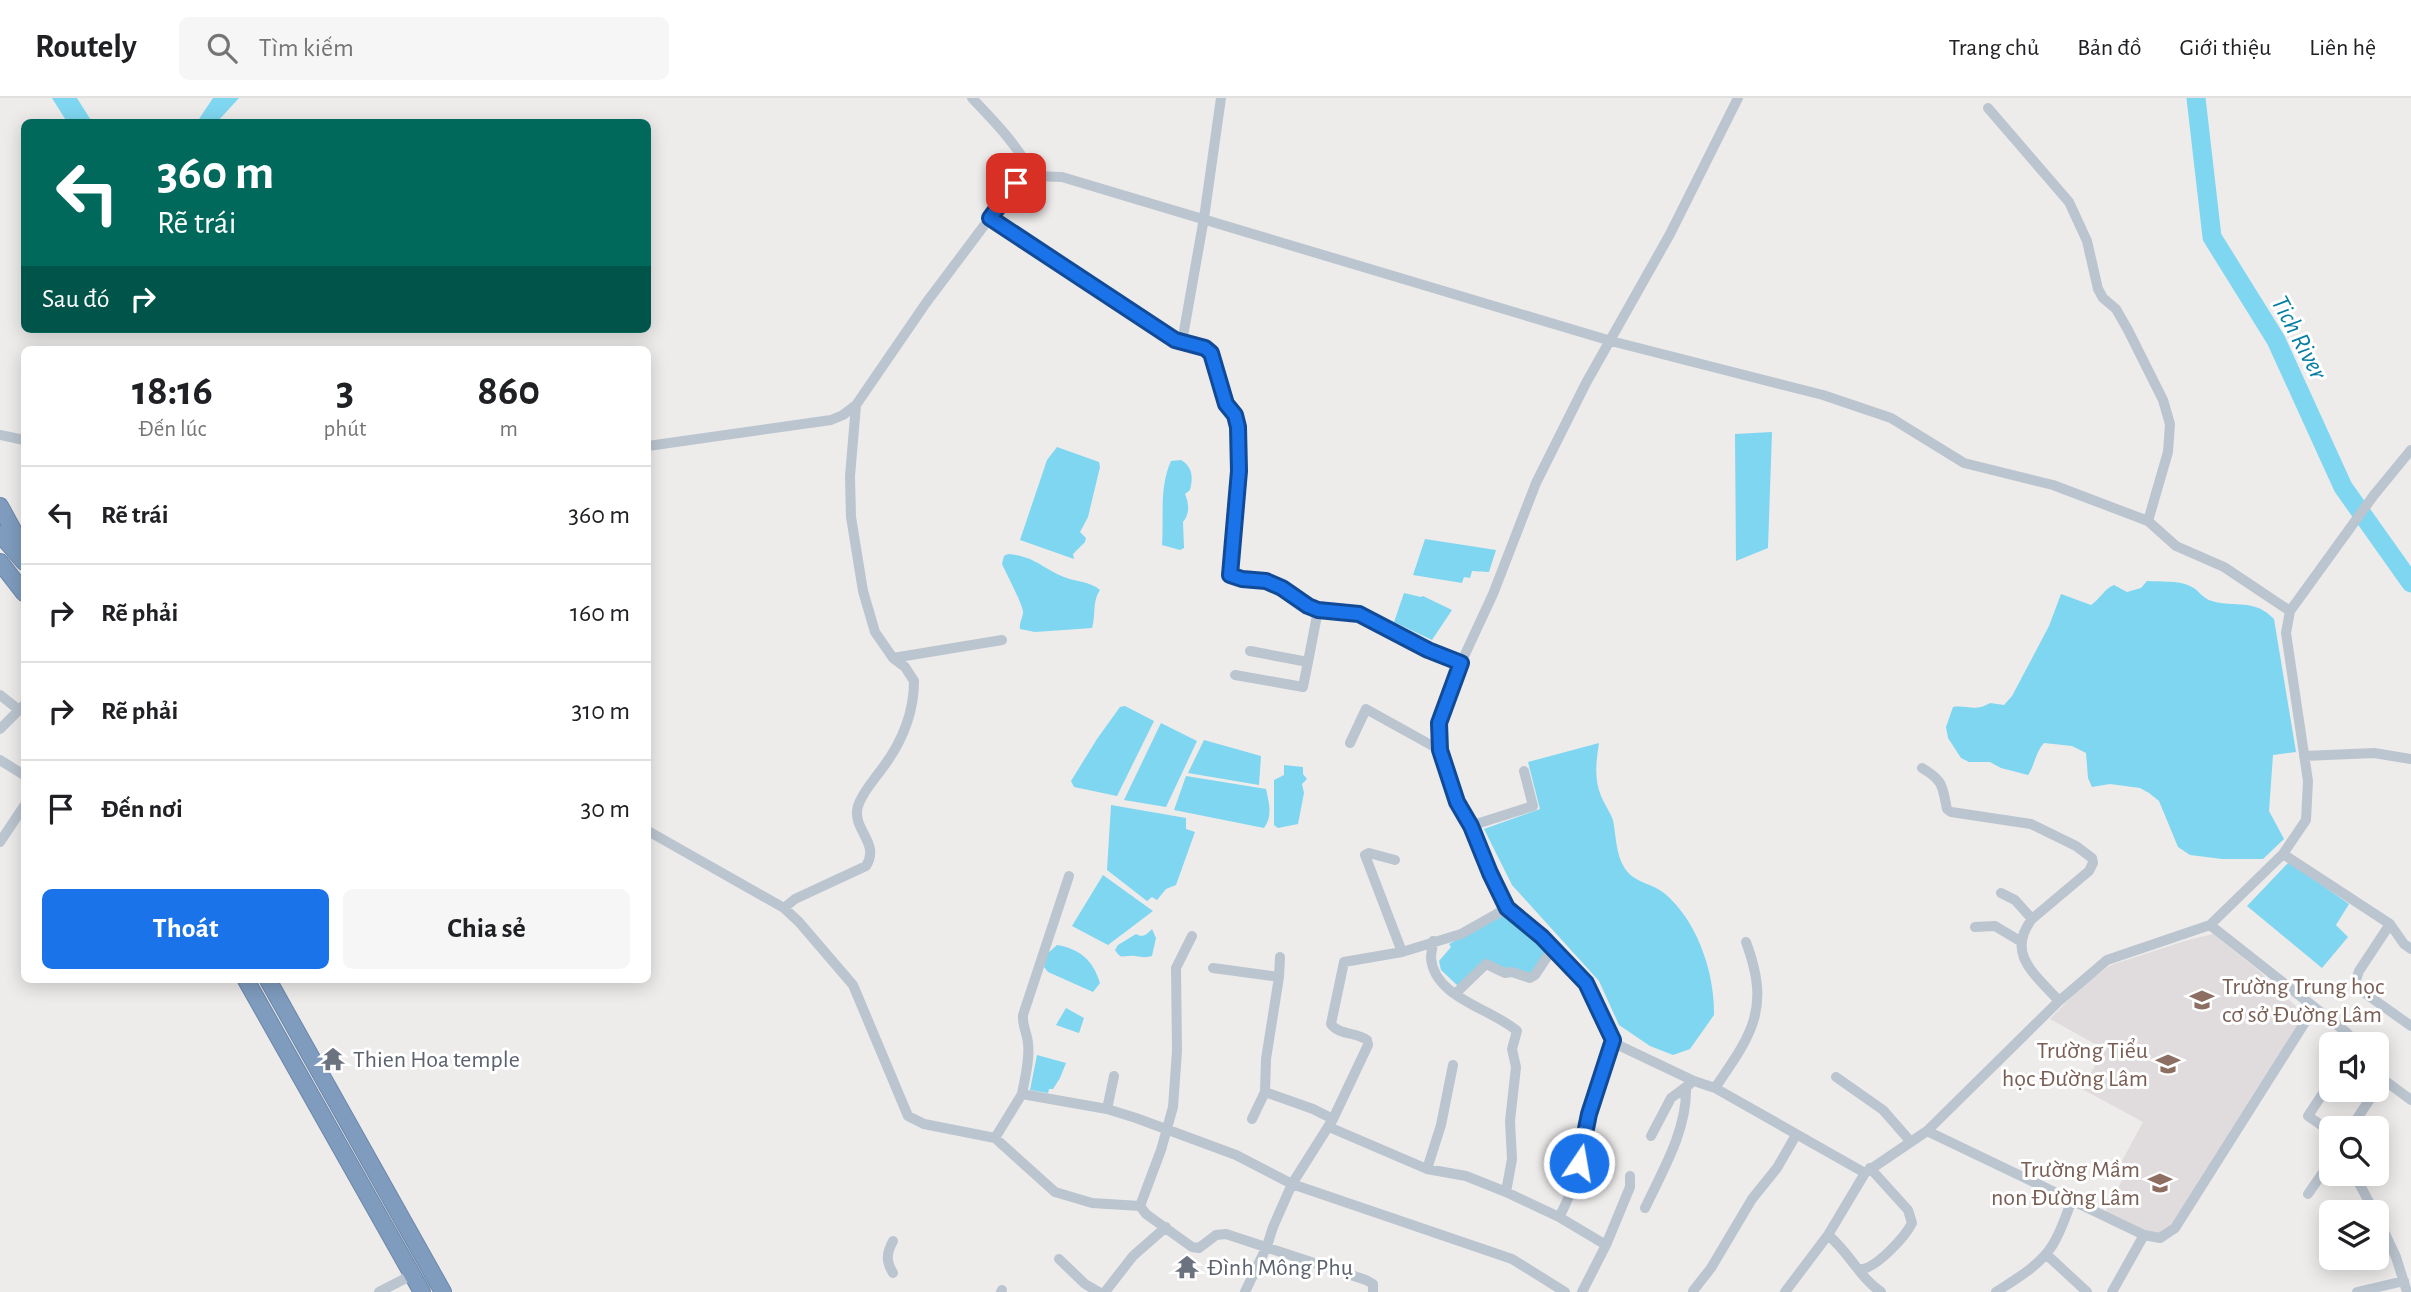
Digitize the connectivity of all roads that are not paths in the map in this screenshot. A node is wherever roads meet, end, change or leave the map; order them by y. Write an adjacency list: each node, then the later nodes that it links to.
1 (972, 98): 5 (street)
2 (1221, 98): 7 (street)
3 (1738, 98): 8 (street)
4 (1988, 108): 16 (street)
5 (1034, 176): 6 (street); 7 (street)
6 (990, 218): 9 (street); 10 (street)
7 (1204, 218): 8 (street); 9 (street)
8 (1611, 341): 16 (street); 30 (street)
9 (1182, 342): 24 (street)
10 (856, 405): 13 (street); 28 (street)
11 (0, 435): 12 (street)
12 (21, 439)
13 (651, 446)
14 (2411, 450): 25 (street)
15 (0, 506): 18 (highway)
16 (2148, 522): 25 (street)
17 (0, 534): 19 (highway)
18 (21, 544)
19 (21, 558)
20 (0, 562): 22 (highway)
21 (0, 571): 23 (highway)
22 (21, 591)
23 (21, 592)
24 (1318, 610): 29 (street); 30 (street)
25 (2290, 611): 38 (street)
26 (1002, 640): 28 (street)
27 (1250, 651): 29 (street)
28 (893, 658): 52 (street)
29 (1308, 662): 31 (street)
30 (1461, 663): 37 (street)
31 (1235, 674)
32 (0, 695): 33 (street)
33 (21, 706)
34 (21, 708): 35 (street)
35 (0, 729)
36 (1350, 743): 37 (street)
37 (1440, 750): 45 (street)
38 (2304, 756): 39 (street); 48 (street)
39 (2411, 759)
40 (0, 760): 43 (street)
41 (1922, 768): 54 (street)
42 (1524, 771): 45 (street)
43 (21, 773)
44 (21, 810): 47 (street)
45 (1471, 826): 53 (street)
46 (651, 833): 52 (street)
47 (0, 842)
48 (2283, 854): 55 (street); 57 (street)
49 (1395, 859): 65 (street)
50 (1069, 876): 84 (street)
51 (2001, 893): 54 (street)
52 (783, 908): 95 (street)
53 (1507, 908): 60 (street); 63 (street)
54 (2032, 919): 61 (street)
55 (2210, 925): 72 (street); 73 (street)
56 (1975, 927): 61 (street)
57 (2394, 928): 58 (street); 64 (street); 74 (street)
58 (2411, 935)
59 (1192, 936): 91 (street)
60 (1433, 941): 65 (street); 71 (street)
61 (2020, 941): 72 (street)
62 (1746, 942): 81 (street)
63 (1553, 948): 71 (street); 76 (street)
64 (2411, 949)
65 (1402, 952): 89 (street)
66 (1280, 957): 68 (street)
67 (1213, 968): 68 (street)
68 (1279, 978): 83 (street)
69 (248, 983): 119 (highway)
70 (270, 983): 124 (highway)
71 (1456, 993): 102 (street)
72 (2059, 1001): 92 (street)
73 (2314, 1008): 75 (street); 110 (street)
74 (2411, 1026)
75 (2343, 1032)
76 (1613, 1040): 80 (street); 107 (street)
77 (1453, 1065): 97 (street)
78 (1114, 1076): 87 (street)
79 (1836, 1077): 96 (street)
80 (1690, 1084): 81 (street); 94 (street); 106 (street)
81 (1715, 1088): 93 (street)
82 (2389, 1089): 86 (street)
83 (1265, 1092): 88 (street); 89 (street)
84 (1022, 1094): 87 (street); 95 (street)
85 (2319, 1099): 90 (street)
86 (2411, 1101)
87 (1107, 1109): 91 (street)
88 (1252, 1119)
89 (1331, 1123): 97 (street); 101 (street)
90 (2319, 1124)
91 (1167, 1130): 101 (street); 105 (street)
92 (1927, 1132): 96 (street); 104 (street)
93 (1796, 1135): 98 (street); 121 (street)
94 (1651, 1136)
95 (995, 1138): 105 (street)
96 (1911, 1142): 98 (street)
97 (1427, 1169): 102 (street)
98 (1868, 1171): 109 (street); 117 (street)
99 (1630, 1176): 113 (street)
100 (2319, 1178): 103 (street)
101 (1292, 1184): 114 (street); 129 (street)
102 (1506, 1192): 107 (street)
103 (2308, 1194)
104 (2073, 1200): 110 (street); 115 (street)
105 (1140, 1206): 108 (street)
106 (1645, 1208)
107 (1559, 1217): 113 (street)
108 (1166, 1227): 114 (street); 126 (street)
109 (1828, 1235): 117 (street); 131 (street)
110 (2144, 1235): 135 (street)
111 (893, 1241): 118 (street)
112 (2389, 1242): 120 (street)
113 (1606, 1245): 130 (street)
114 (1268, 1247): 127 (street); 128 (street)
115 (2046, 1254): 133 (street); 134 (street)
116 (1059, 1259): 125 (street)
117 (1859, 1269): 132 (street)
118 (893, 1273)
119 (412, 1275): 122 (street); 123 (highway)
120 (2405, 1287): 136 (street)
121 (1693, 1291)
122 (379, 1292)
123 (422, 1292)
124 (443, 1292)
125 (1099, 1292)
126 (1105, 1292)
127 (1245, 1292)
128 (1373, 1292)
129 (1565, 1292)
130 (1582, 1292)
131 (1785, 1292)
132 (1881, 1292)
133 (1996, 1292)
134 (2087, 1292)
135 (2112, 1292)
136 (2357, 1292)

